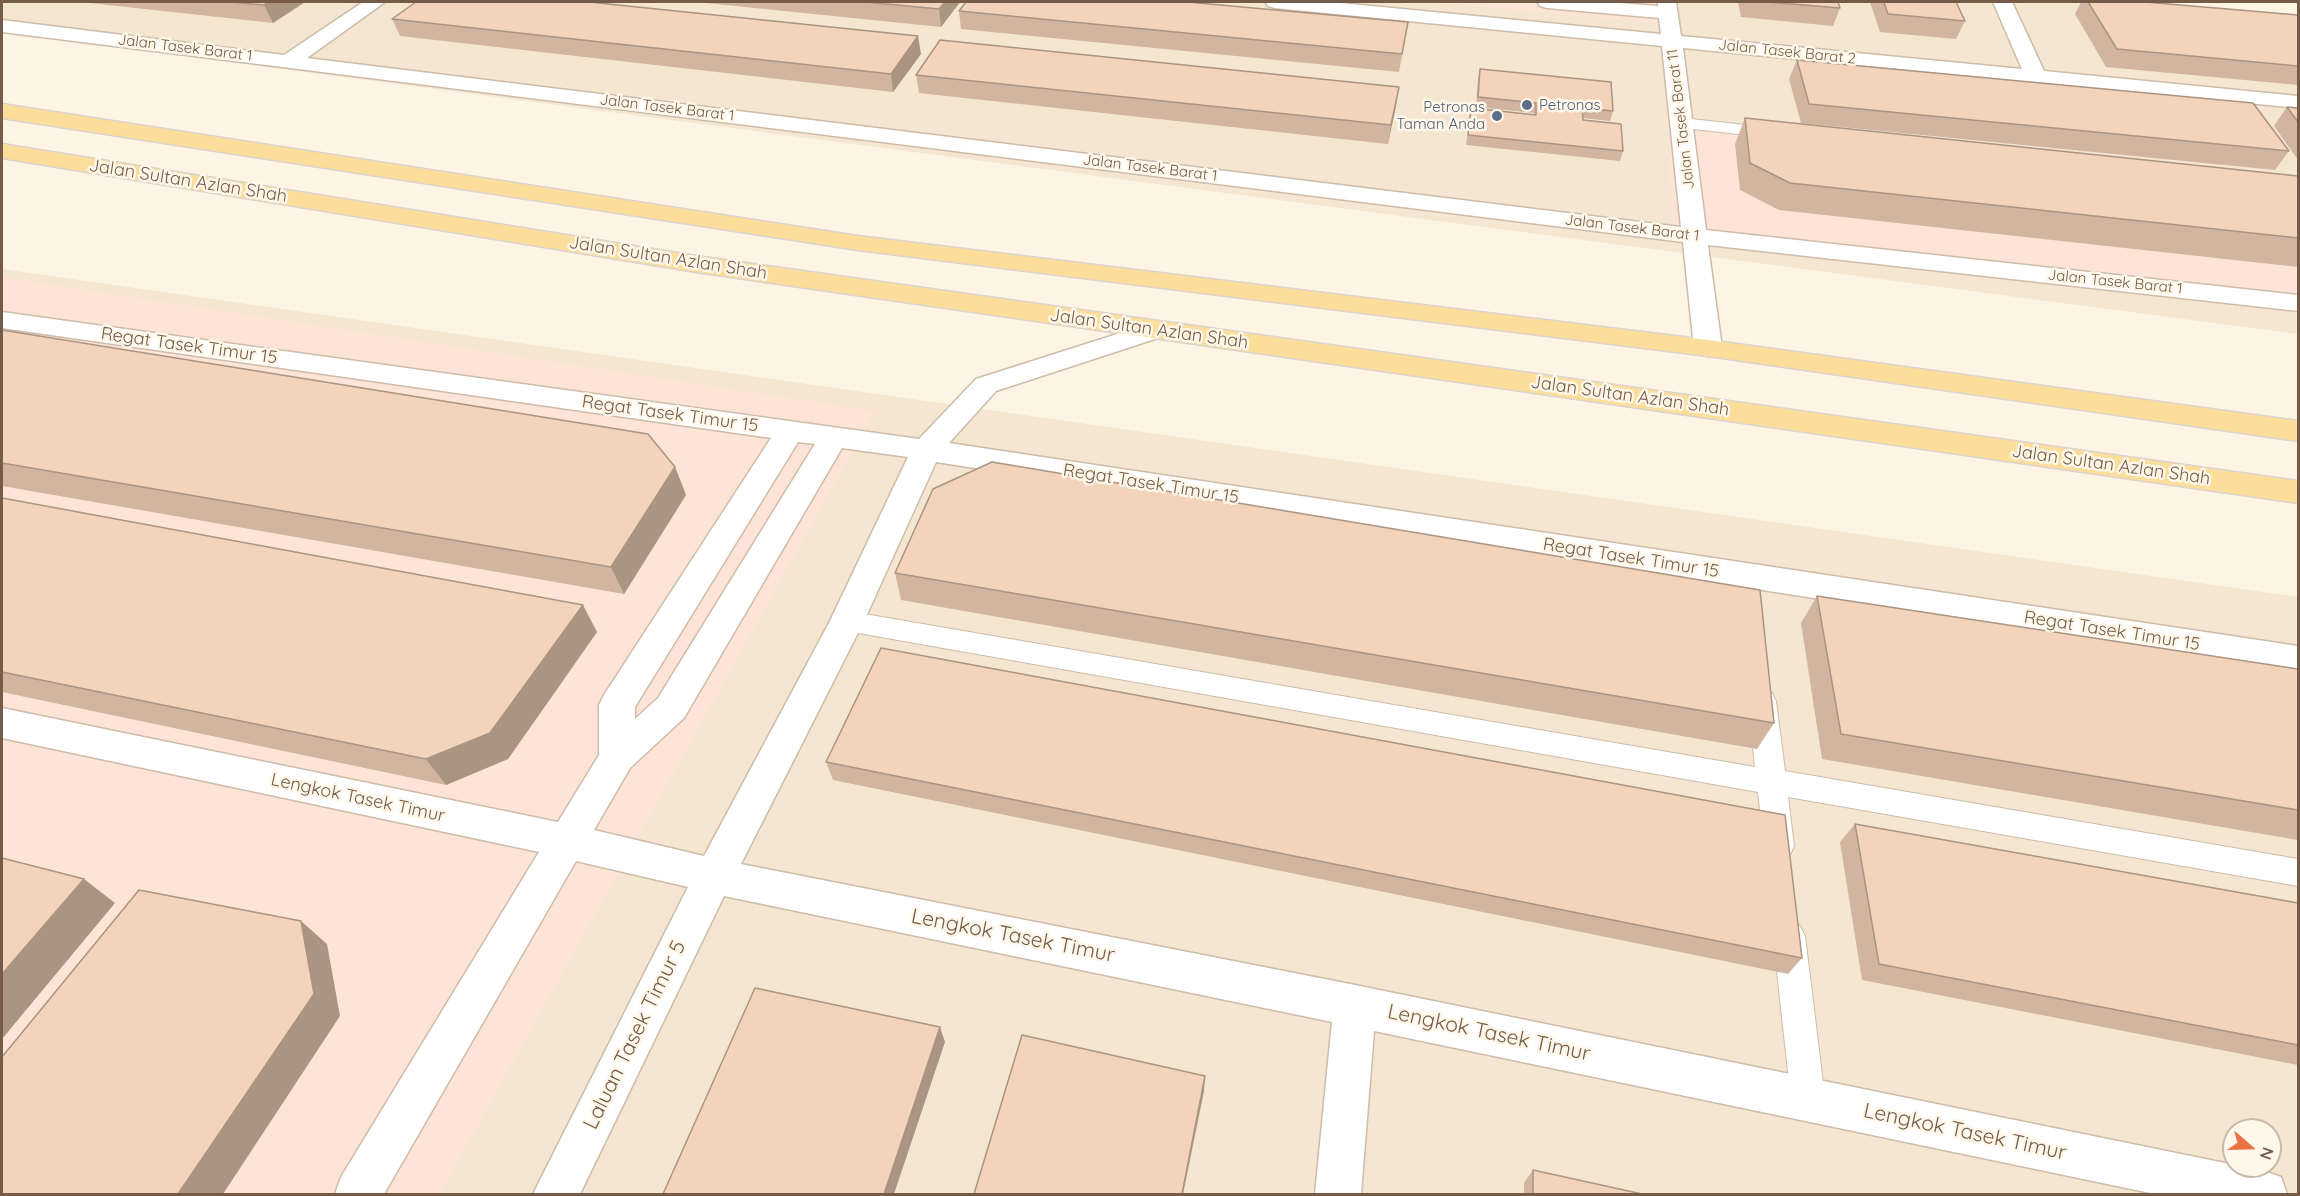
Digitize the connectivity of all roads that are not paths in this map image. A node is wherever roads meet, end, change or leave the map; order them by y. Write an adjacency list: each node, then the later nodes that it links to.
1 (375, 2): 8 (street)
2 (1275, 2): 7 (street, Jalan Tasek Barat 2)
3 (1547, 2): 5 (street)
4 (2003, 2): 9 (street)
5 (1668, 7): 7 (street, Jalan Tasek Barat 11)
6 (2, 26): 8 (street, Jalan Tasek Barat 1)
7 (1672, 40): 9 (street, Jalan Tasek Barat 2); 12 (street, Jalan Tasek Barat 11)
8 (288, 61): 15 (street, Jalan Tasek Barat 1)
9 (2036, 76): 10 (street, Jalan Tasek Barat 2)
10 (2298, 102)
11 (2, 111): 19 (main road)
12 (1682, 123): 13 (lane); 15 (street, Jalan Tasek Barat 11)
13 (1788, 135)
14 (2, 151): 18 (main road, Jalan Sultan Azlan Shah)
15 (1695, 236): 16 (street, Jalan Tasek Barat 1); 19 (street, Jalan Tasek Barat 11)
16 (2298, 303)
17 (2, 320): 21 (street, Regat Tasek Timur 15)
18 (1155, 330): 23 (street); 24 (main road, Jalan Sultan Azlan Shah)
19 (1708, 348): 20 (main road)
20 (2298, 430)
21 (790, 431): 22 (street, Regat Tasek Timur 15); 29 (street)
22 (834, 437): 23 (street, Regat Tasek Timur 15); 29 (street)
23 (926, 450): 25 (street); 26 (street, Regat Tasek Timur 15)
24 (2298, 492)
25 (847, 621): 30 (lane); 33 (street)
26 (2298, 659)
27 (1759, 678): 30 (lane)
28 (2, 723): 31 (street, Lengkok Tasek Timur)
29 (617, 758): 31 (street)
30 (1772, 781): 32 (lane); 34 (lane)
31 (566, 841): 33 (street, Lengkok Tasek Timur); 38 (street)
32 (2298, 873)
33 (714, 876): 36 (street, Lengkok Tasek Timur); 39 (street, Laluan Tasek Timur 5)
34 (1782, 876)
35 (1786, 911): 37 (lane)
36 (1355, 1006): 37 (street, Lengkok Tasek Timur); 40 (street)
37 (1808, 1099): 41 (street, Lengkok Tasek Timur)
38 (357, 1194)
39 (556, 1194)
40 (1338, 1194)
41 (2264, 1194)

